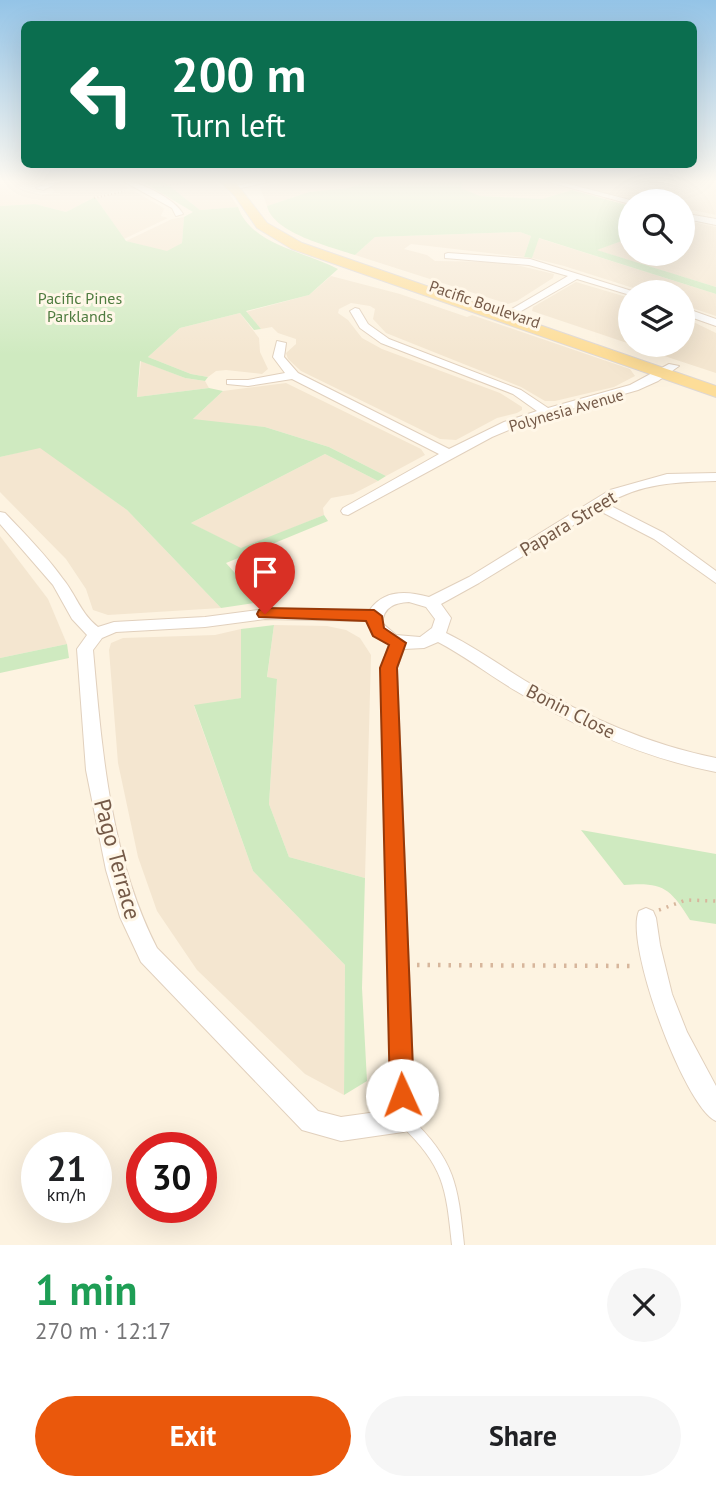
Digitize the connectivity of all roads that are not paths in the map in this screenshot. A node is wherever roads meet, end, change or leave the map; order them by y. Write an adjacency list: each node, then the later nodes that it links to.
1 (285, 239): 8 (main road)
2 (297, 239): 8 (main road, Pacific Boulevard)
3 (448, 256): 4 (street)
4 (577, 275): 5 (street); 8 (street)
5 (618, 288)
6 (355, 312): 16 (street)
7 (695, 315): 9 (street)
8 (507, 316): 11 (main road, Pacific Boulevard)
9 (716, 323)
10 (281, 343): 12 (street)
11 (668, 370): 13 (main road, Pacific Boulevard); 15 (main road); 16 (street, Polynesia Avenue)
12 (294, 375): 14 (street); 17 (street)
13 (716, 380)
14 (231, 382)
15 (716, 392)
16 (547, 413): 17 (street, Polynesia Avenue)
17 (449, 454): 20 (street, Polynesia Avenue)
18 (716, 477): 19 (street, Papara Street)
19 (597, 504): 22 (street); 23 (street, Papara Street)
20 (348, 512)
21 (0, 516): 25 (street)
22 (716, 578)
23 (431, 603): 24 (street); 26 (street)
24 (374, 616): 25 (street); 27 (street)
25 (96, 634): 31 (street, Pago Terrace)
26 (437, 635): 27 (street); 28 (street, Bonin Close)
27 (398, 643): 31 (street)
28 (716, 765)
29 (646, 918): 30 (street)
30 (716, 1108)
31 (404, 1121): 32 (lane)
32 (458, 1245)

